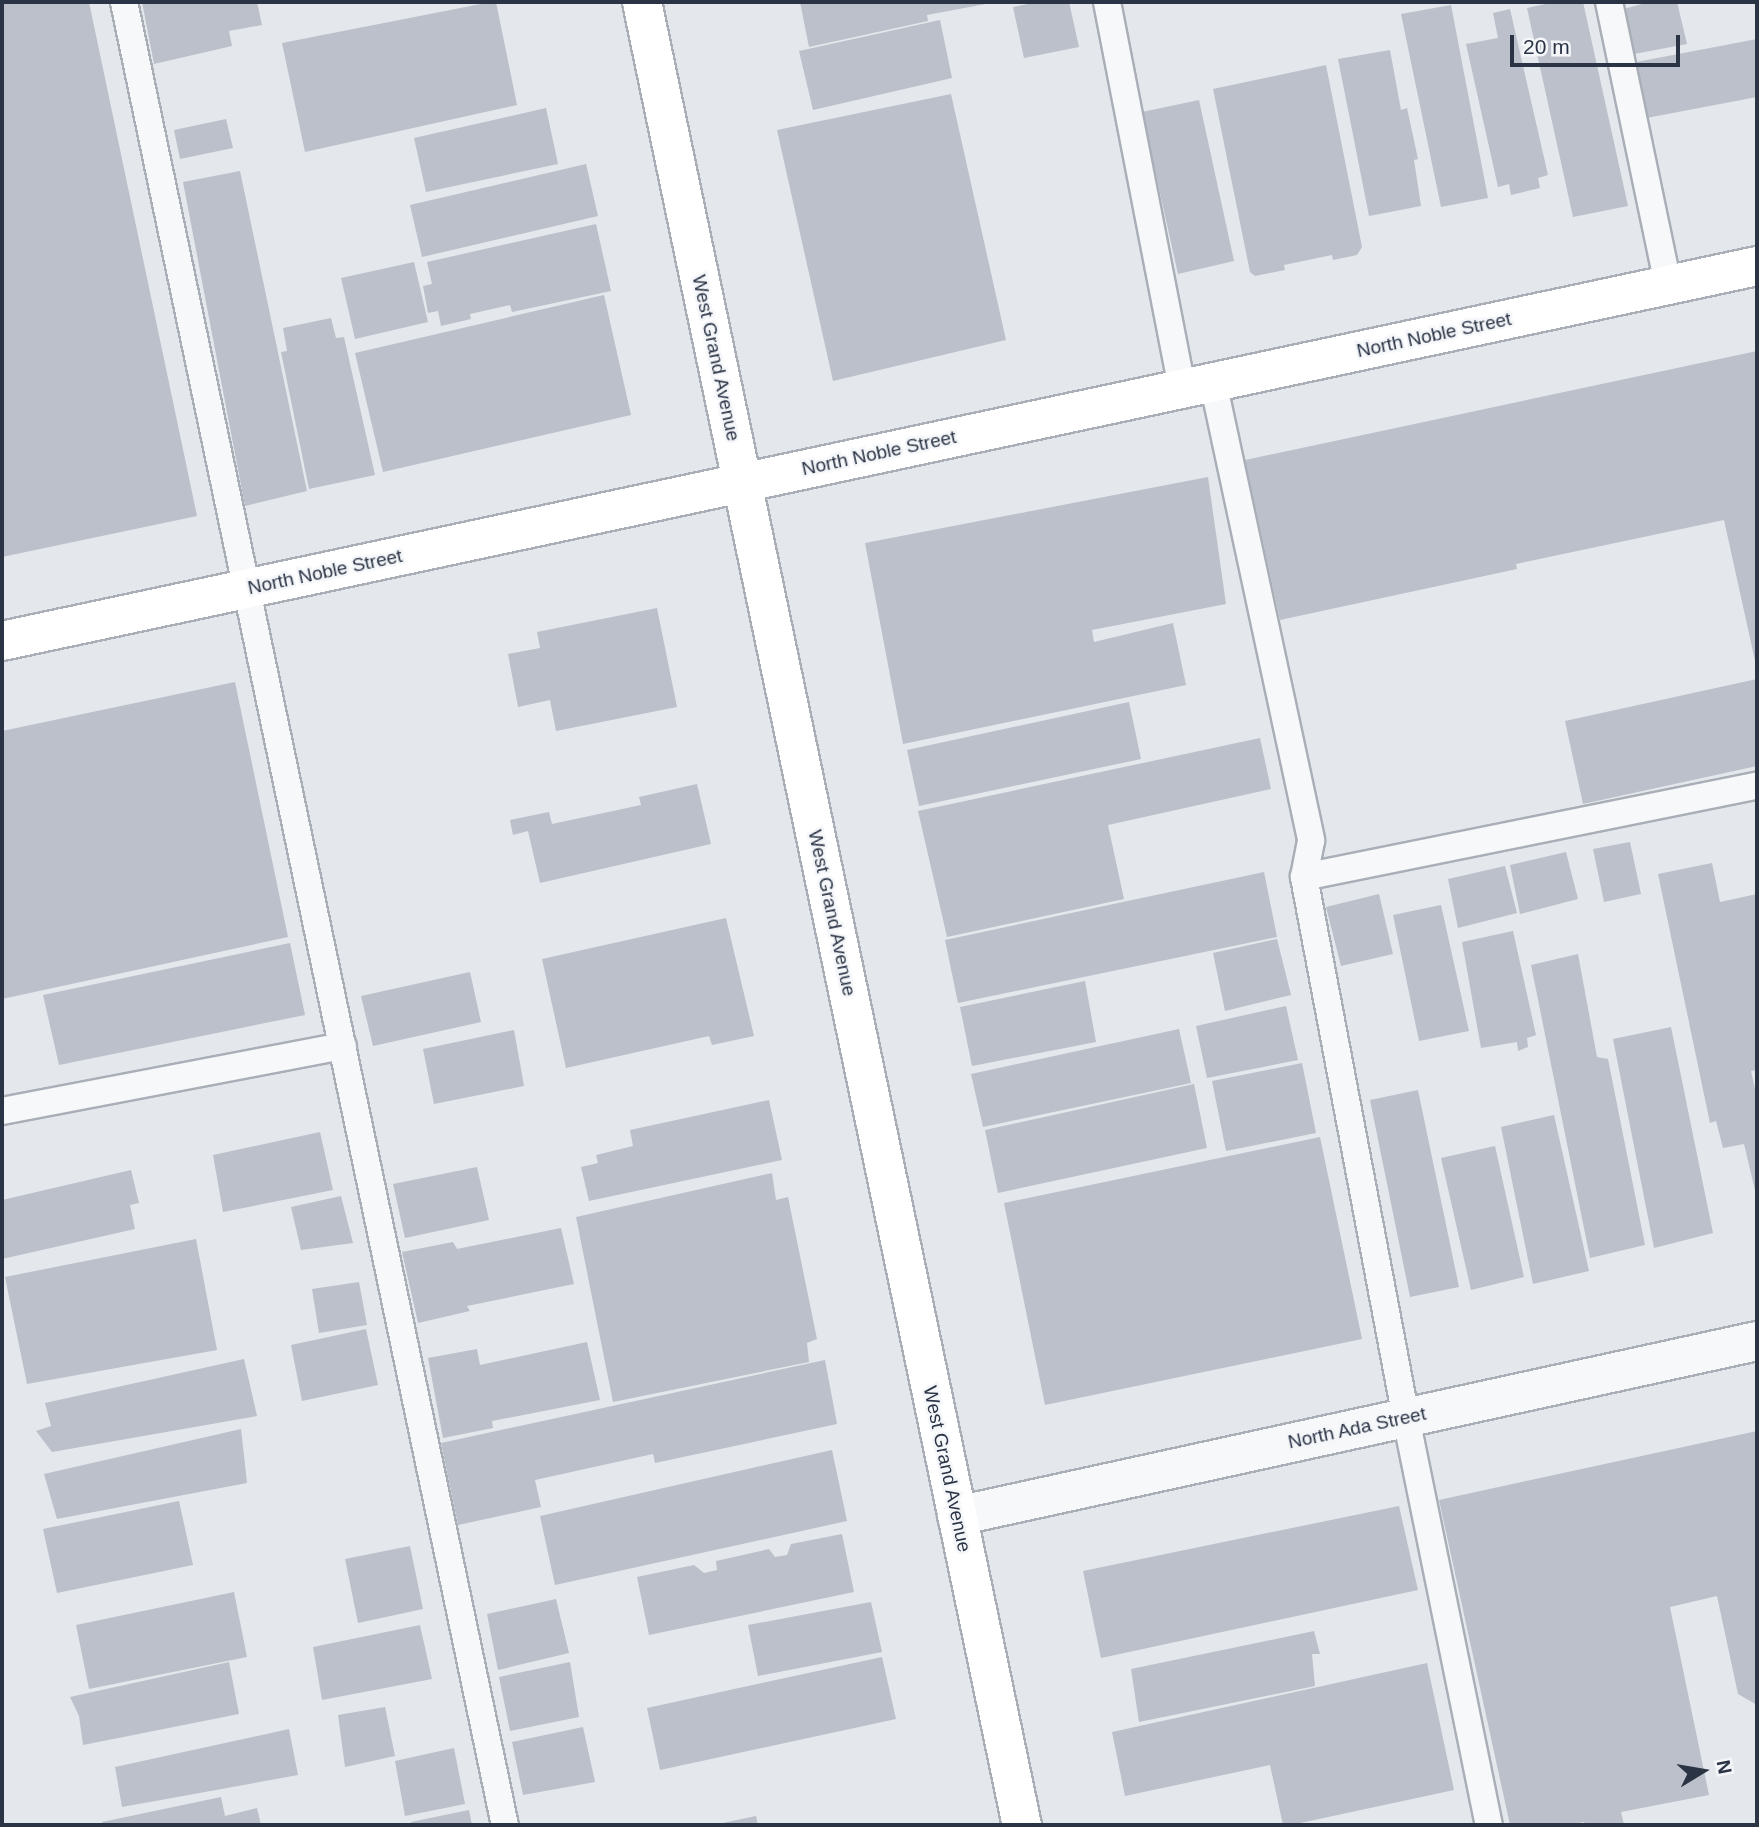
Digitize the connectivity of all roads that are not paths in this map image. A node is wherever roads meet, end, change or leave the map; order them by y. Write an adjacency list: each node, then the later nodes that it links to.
1 (124, 2): 9 (lane)
2 (642, 2): 8 (main road, West Grand Avenue)
3 (1107, 2): 7 (lane)
4 (1609, 2): 6 (lane)
5 (1757, 266): 6 (main road, North Noble Street)
6 (1668, 285): 7 (main road, North Noble Street)
7 (1198, 385): 8 (main road, North Noble Street); 12 (lane)
8 (742, 483): 9 (main road, North Noble Street); 17 (main road, West Grand Avenue)
9 (248, 588): 10 (main road, North Noble Street); 13 (lane)
10 (2, 641)
11 (1757, 786): 12 (lane)
12 (1304, 877): 16 (lane)
13 (343, 1046): 14 (lane); 18 (lane)
14 (2, 1111)
15 (1757, 1341): 16 (street, North Ada Street)
16 (1406, 1418): 17 (street, North Ada Street); 20 (lane)
17 (957, 1516): 19 (main road, West Grand Avenue)
18 (505, 1825)
19 (1022, 1825)
20 (1489, 1825)

